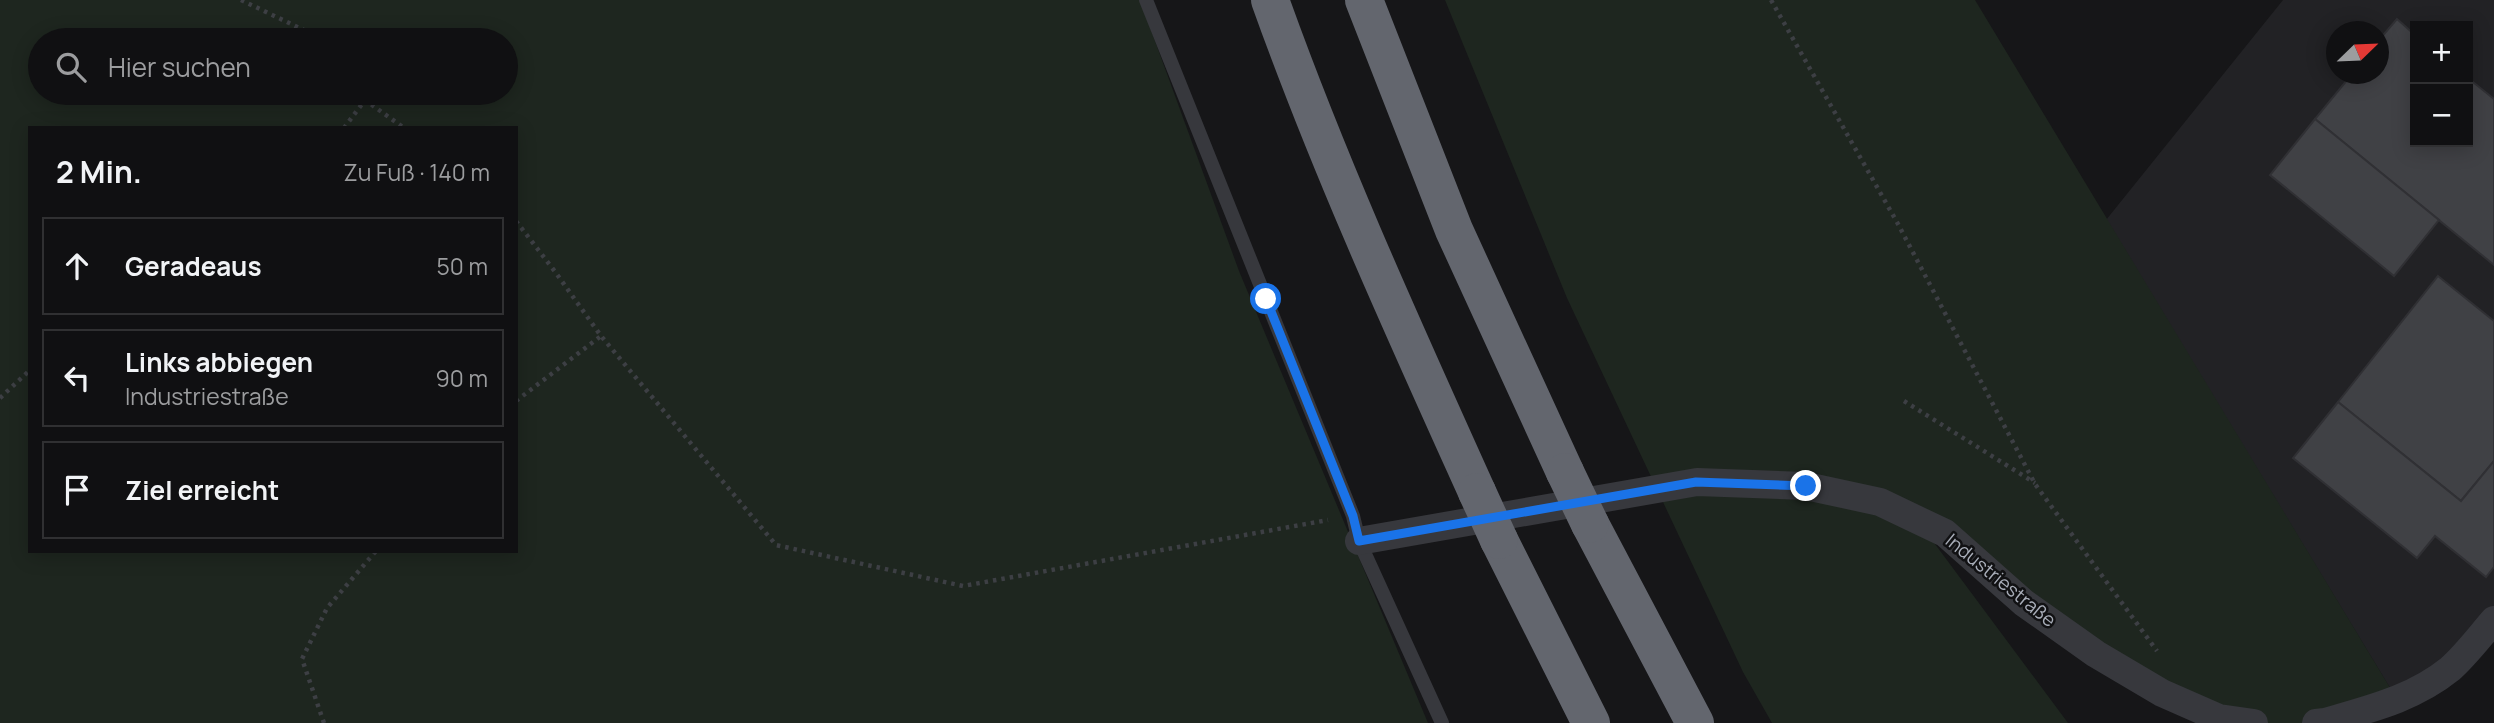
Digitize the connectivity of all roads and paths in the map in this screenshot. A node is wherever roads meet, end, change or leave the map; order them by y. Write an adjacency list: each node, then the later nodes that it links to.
1 (241, 0): 6 (path)
2 (1146, 0): 18 (lane)
3 (1270, 0): 25 (highway, bridge)
4 (1364, 0): 26 (highway, bridge)
5 (1771, 0): 17 (path)
6 (300, 28)
7 (361, 105): 9 (path)
8 (372, 105): 10 (path)
9 (346, 126)
10 (401, 126)
11 (518, 224): 12 (path)
12 (601, 336): 15 (path); 18 (path)
13 (28, 372): 14 (path)
14 (0, 398)
15 (518, 399)
16 (1904, 401): 17 (path)
17 (2035, 484): 21 (path)
18 (1356, 528): 22 (street, Industriestraße); 24 (lane)
19 (374, 553): 23 (path)
20 (2494, 620): 29 (street)
21 (2159, 654)
22 (2217, 720): 27 (street, Industriestraße)
23 (324, 723)
24 (1442, 723)
25 (1591, 723)
26 (1695, 723)
27 (2254, 723)
28 (2316, 723): 29 (street)
29 (2325, 723)

